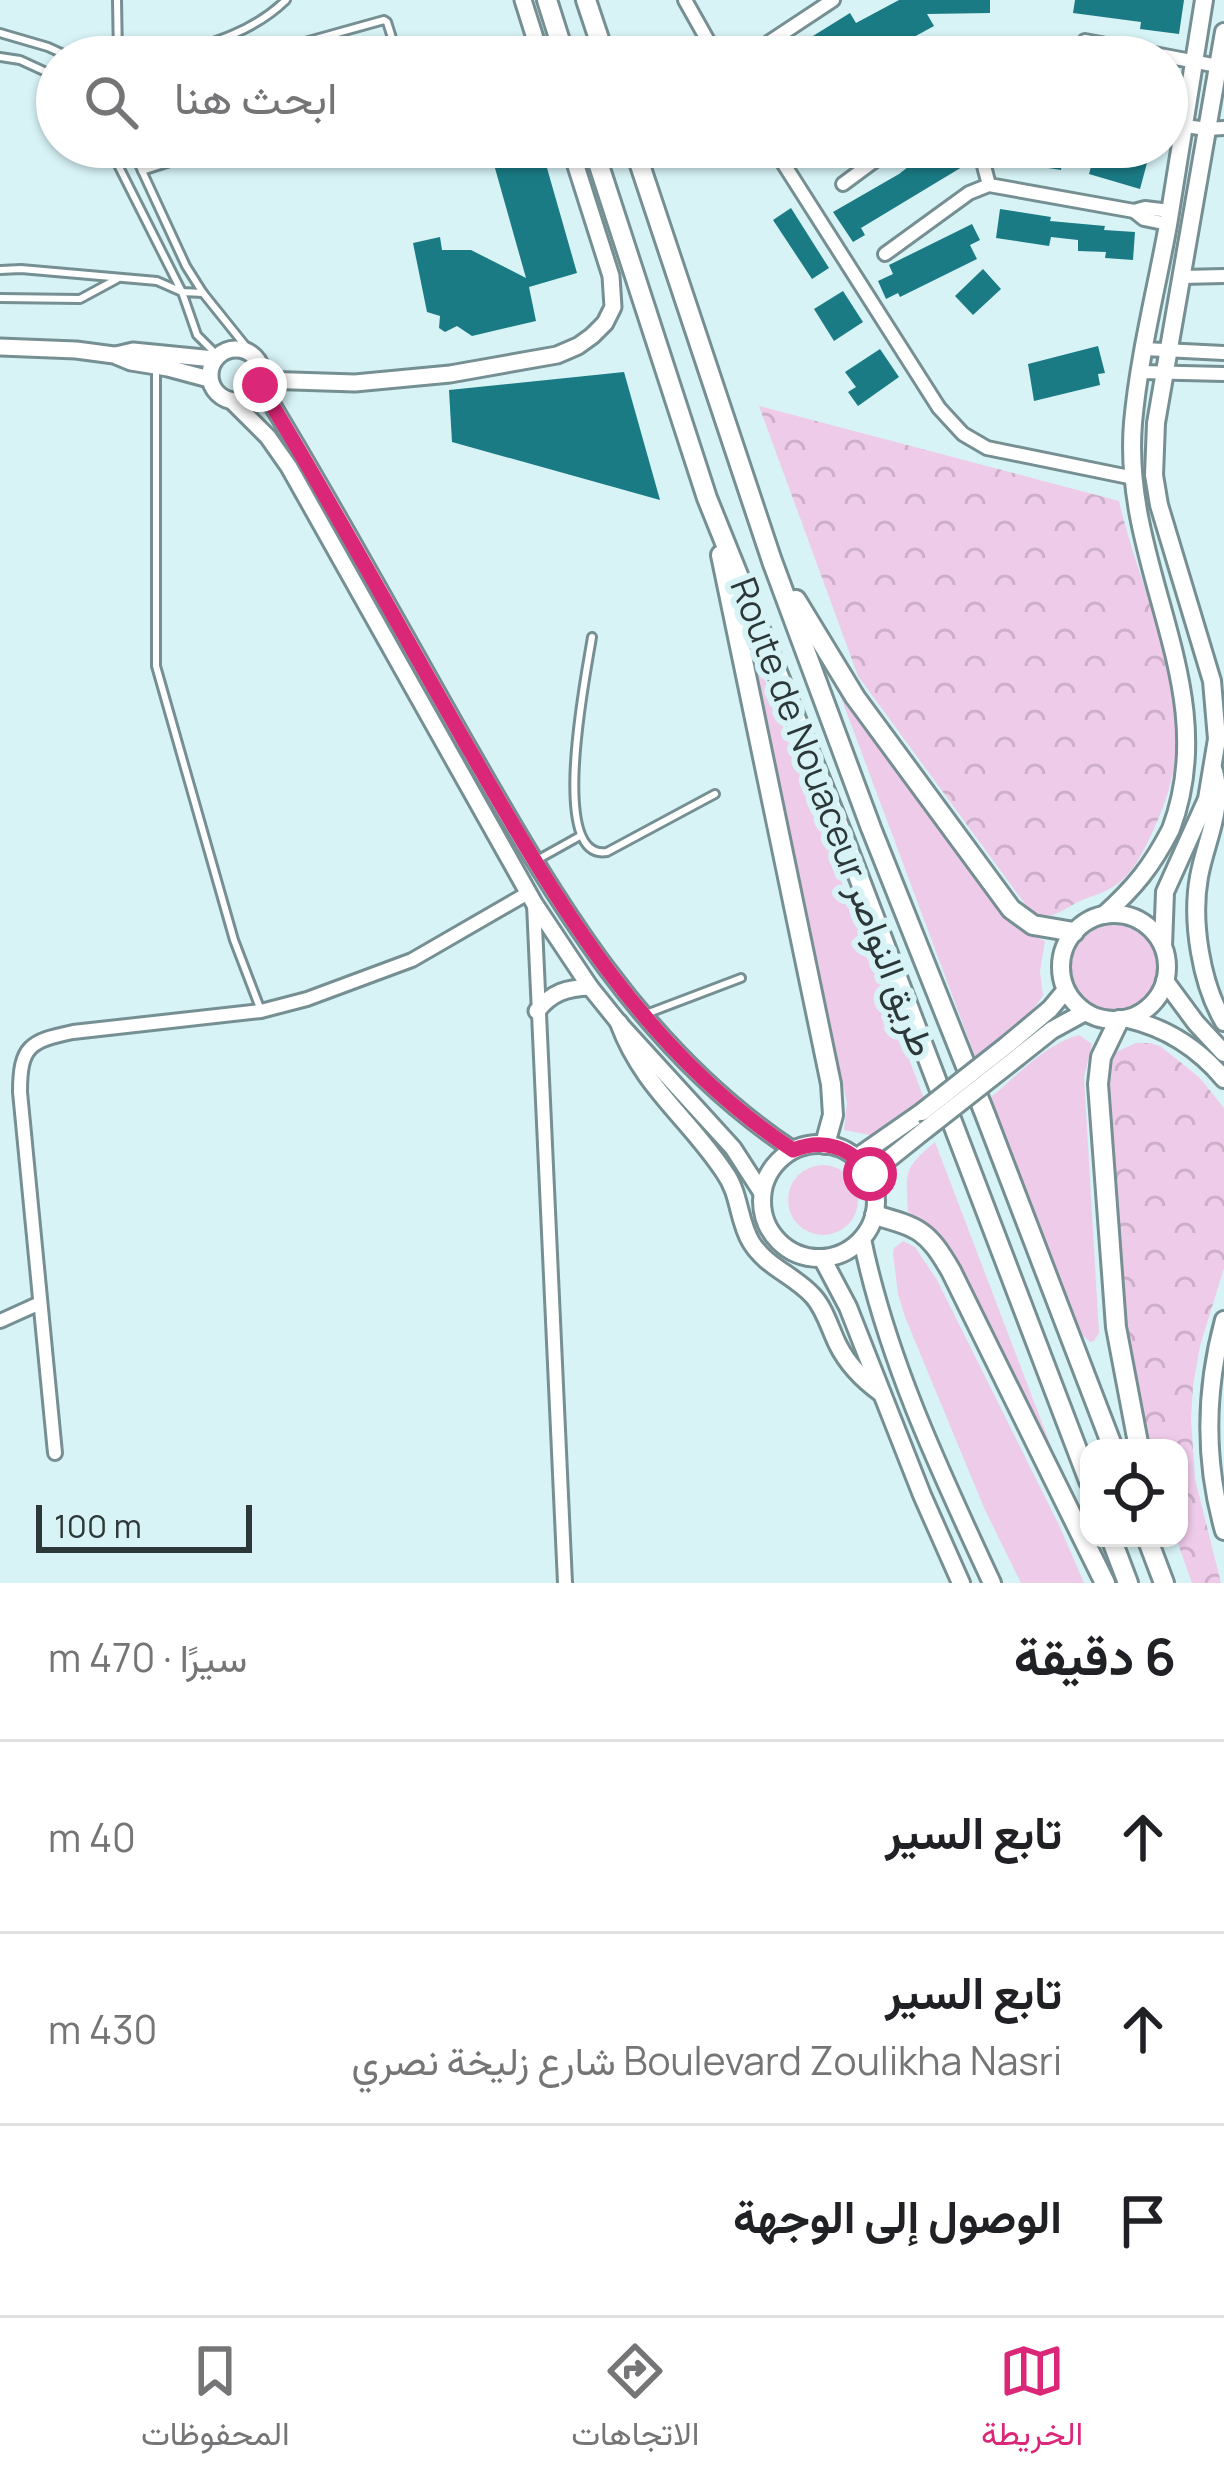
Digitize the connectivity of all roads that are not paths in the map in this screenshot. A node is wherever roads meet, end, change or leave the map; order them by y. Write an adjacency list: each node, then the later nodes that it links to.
1 (117, 0): 11 (lane)
2 (286, 0): 12 (lane)
3 (523, 0): 15 (street)
4 (547, 0): 16 (highway)
5 (586, 0): 17 (highway)
6 (685, 0): 18 (street)
7 (833, 0): 19 (street)
8 (1204, 0): 23 (main road)
9 (1224, 32): 24 (main road)
10 (0, 33): 20 (lane)
11 (118, 36)
12 (228, 36)
13 (324, 36): 14 (lane)
14 (391, 36)
15 (534, 36)
16 (558, 36)
17 (598, 36)
18 (705, 36)
19 (779, 36)
20 (36, 44)
21 (0, 57): 25 (lane)
22 (1188, 60): 23 (street)
23 (1194, 61): 24 (street); 26 (main road)
24 (1218, 66): 27 (main road)
25 (36, 67)
26 (1188, 104)
27 (1215, 129): 44 (main road)
28 (120, 168): 46 (lane)
29 (147, 168): 37 (lane)
30 (577, 168): 61 (street)
31 (599, 168): 65 (highway, Route de Nouaceur طريق النواصر)
32 (641, 168): 66 (highway, Route de Nouaceur طريق النواصر)
33 (786, 168): 64 (street)
34 (865, 168): 38 (street)
35 (985, 168): 39 (street)
36 (1178, 168): 40 (main road)
37 (142, 170): 47 (lane)
38 (843, 184)
39 (989, 185): 40 (street); 41 (street)
40 (1169, 218): 50 (main road)
41 (885, 254)
42 (0, 270): 45 (lane)
43 (1224, 275): 44 (street)
44 (1182, 277): 51 (main road)
45 (118, 279): 46 (lane); 48 (lane)
46 (182, 292): 47 (lane); 54 (lane)
47 (202, 293): 55 (lane)
48 (0, 298)
49 (0, 347): 53 (street)
50 (1144, 350): 51 (street); 57 (main road)
51 (1170, 351): 52 (street); 58 (main road)
52 (1224, 353)
53 (114, 356): 54 (street); 56 (street)
54 (216, 357): 55 (street); 60 (street)
55 (255, 357): 61 (street); 62 (street)
56 (156, 366): 60 (street); 80 (lane)
57 (1141, 372): 58 (street); 64 (main road)
58 (1167, 373): 59 (street); 68 (main road)
59 (1224, 374)
60 (209, 379): 63 (street)
61 (300, 380): 62 (street)
62 (261, 382): 63 (street); 71 (street)
63 (232, 401): 72 (street)
64 (1134, 478): 73 (main road)
65 (707, 498): 91 (highway); 106 (highway, Route de Nouaceur طريق النواصر)
66 (772, 561): 74 (highway); 103 (highway, Route de Nouaceur طريق النواصر)
67 (592, 637): 70 (lane)
68 (1214, 771): 75 (main road); 85 (main road)
69 (715, 794): 70 (lane)
70 (580, 836): 71 (lane)
71 (534, 862): 83 (street)
72 (531, 898): 78 (street); 80 (street); 81 (street)
73 (1104, 915): 74 (main road); 75 (main road)
74 (1074, 932): 79 (main road)
75 (1162, 946): 77 (main road)
76 (741, 978): 83 (lane)
77 (1165, 981): 84 (main road); 88 (main road)
78 (590, 987): 81 (street); 86 (street)
79 (1065, 991): 82 (main road); 87 (main road)
80 (261, 1011): 99 (street)
81 (537, 1011): 109 (street)
82 (1085, 1012): 84 (main road); 87 (main road)
83 (643, 1015): 92 (street)
84 (1123, 1019): 89 (main road); 104 (highway)
85 (1224, 1022)
86 (619, 1023): 95 (street); 102 (main road)
87 (1012, 1051): 90 (main road, bridge)
88 (1224, 1054)
89 (1224, 1078)
90 (923, 1121): 93 (main road); 94 (main road)
91 (825, 1144): 92 (main road); 93 (main road)
92 (793, 1150): 95 (main road)
93 (856, 1158): 94 (main road)
94 (870, 1174): 96 (main road)
95 (762, 1193): 98 (main road)
96 (875, 1215): 97 (main road); 112 (highway)
97 (862, 1239): 98 (main road); 111 (main road)
98 (822, 1258): 102 (main road)
99 (40, 1303): 101 (street); 105 (street)
100 (1224, 1320): 107 (main road)
101 (0, 1321)
102 (881, 1393): 110 (main road)
103 (1110, 1439)
104 (1137, 1439)
105 (55, 1453)
106 (1080, 1457)
107 (1224, 1531)
108 (1114, 1547): 113 (highway)
109 (566, 1583)
110 (961, 1583)
111 (992, 1583)
112 (1105, 1583)
113 (1128, 1583)

